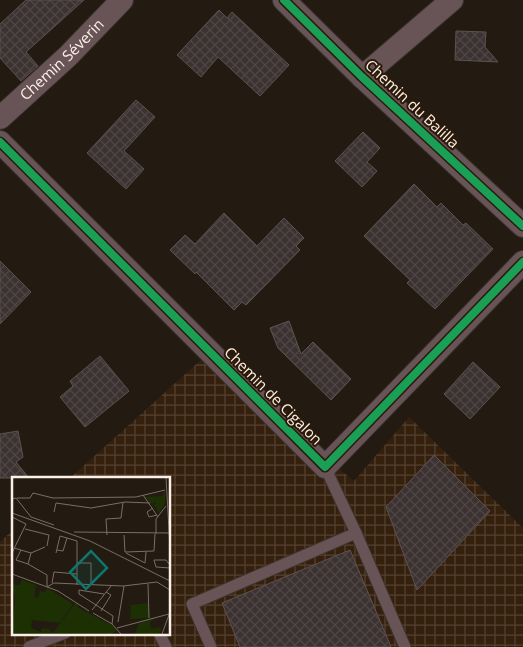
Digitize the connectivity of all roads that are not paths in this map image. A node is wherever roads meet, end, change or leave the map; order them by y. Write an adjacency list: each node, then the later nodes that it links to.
1 (122, 0): 5 (street, Chemin Séverin)
2 (284, 0): 4 (street, Chemin du Balilla)
3 (452, 0): 4 (street)
4 (362, 77): 7 (street, Chemin du Balilla)
5 (0, 118)
6 (0, 142): 9 (street, Chemin de Cigalon)
7 (523, 226)
8 (523, 262): 9 (street, Chemin de Cigalon)
9 (325, 467): 10 (lane)
10 (356, 533): 15 (lane); 16 (lane)
11 (62, 634): 13 (lane)
12 (160, 634): 14 (lane)
13 (29, 647)
14 (166, 647)
15 (210, 647)
16 (405, 647)

